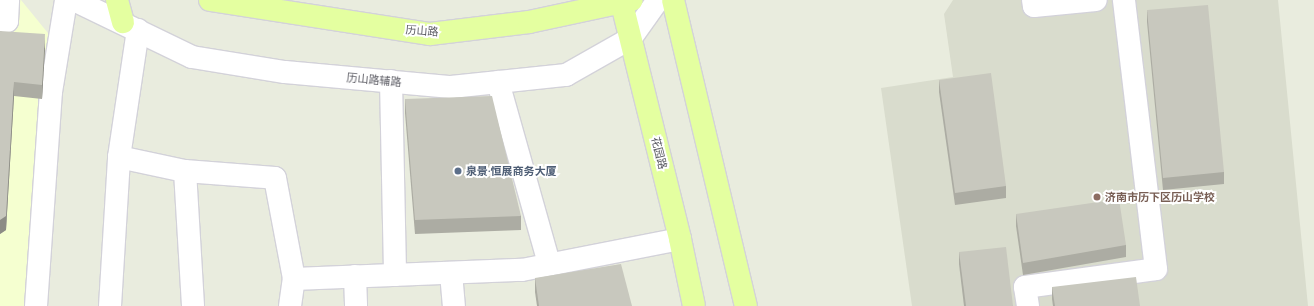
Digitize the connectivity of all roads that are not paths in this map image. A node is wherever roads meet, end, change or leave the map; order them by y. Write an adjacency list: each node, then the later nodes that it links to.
1 (8, 0): 12 (street)
2 (66, 0): 25 (street)
3 (74, 0): 13 (street, 历山路辅路)
4 (117, 0): 13 (main road)
5 (210, 0): 11 (main road, 历山路)
6 (658, 0): 14 (street, 历山路辅路)
7 (673, 0): 32 (main road)
8 (1033, 0): 9 (street)
9 (1096, 0)
10 (1124, 0): 33 (street)
11 (625, 1): 14 (main road, 花园路)
12 (0, 21)
13 (131, 26): 15 (street, 历山路辅路); 17 (street)
14 (631, 38): 16 (street, 历山路辅路); 19 (main road, 花园路)
15 (391, 82): 16 (street, 历山路辅路); 22 (street)
16 (498, 82): 20 (street)
17 (119, 157): 18 (street); 26 (street)
18 (185, 171): 24 (street); 27 (street)
19 (680, 239): 20 (street); 31 (main road, 花园路)
20 (549, 263): 21 (street)
21 (451, 273): 22 (street); 30 (street)
22 (395, 275): 23 (street)
23 (355, 276): 24 (street); 29 (street)
24 (294, 278): 28 (street)
25 (36, 306)
26 (110, 306)
27 (193, 306)
28 (290, 306)
29 (356, 306)
30 (454, 306)
31 (694, 306)
32 (746, 306)
33 (1028, 306)

